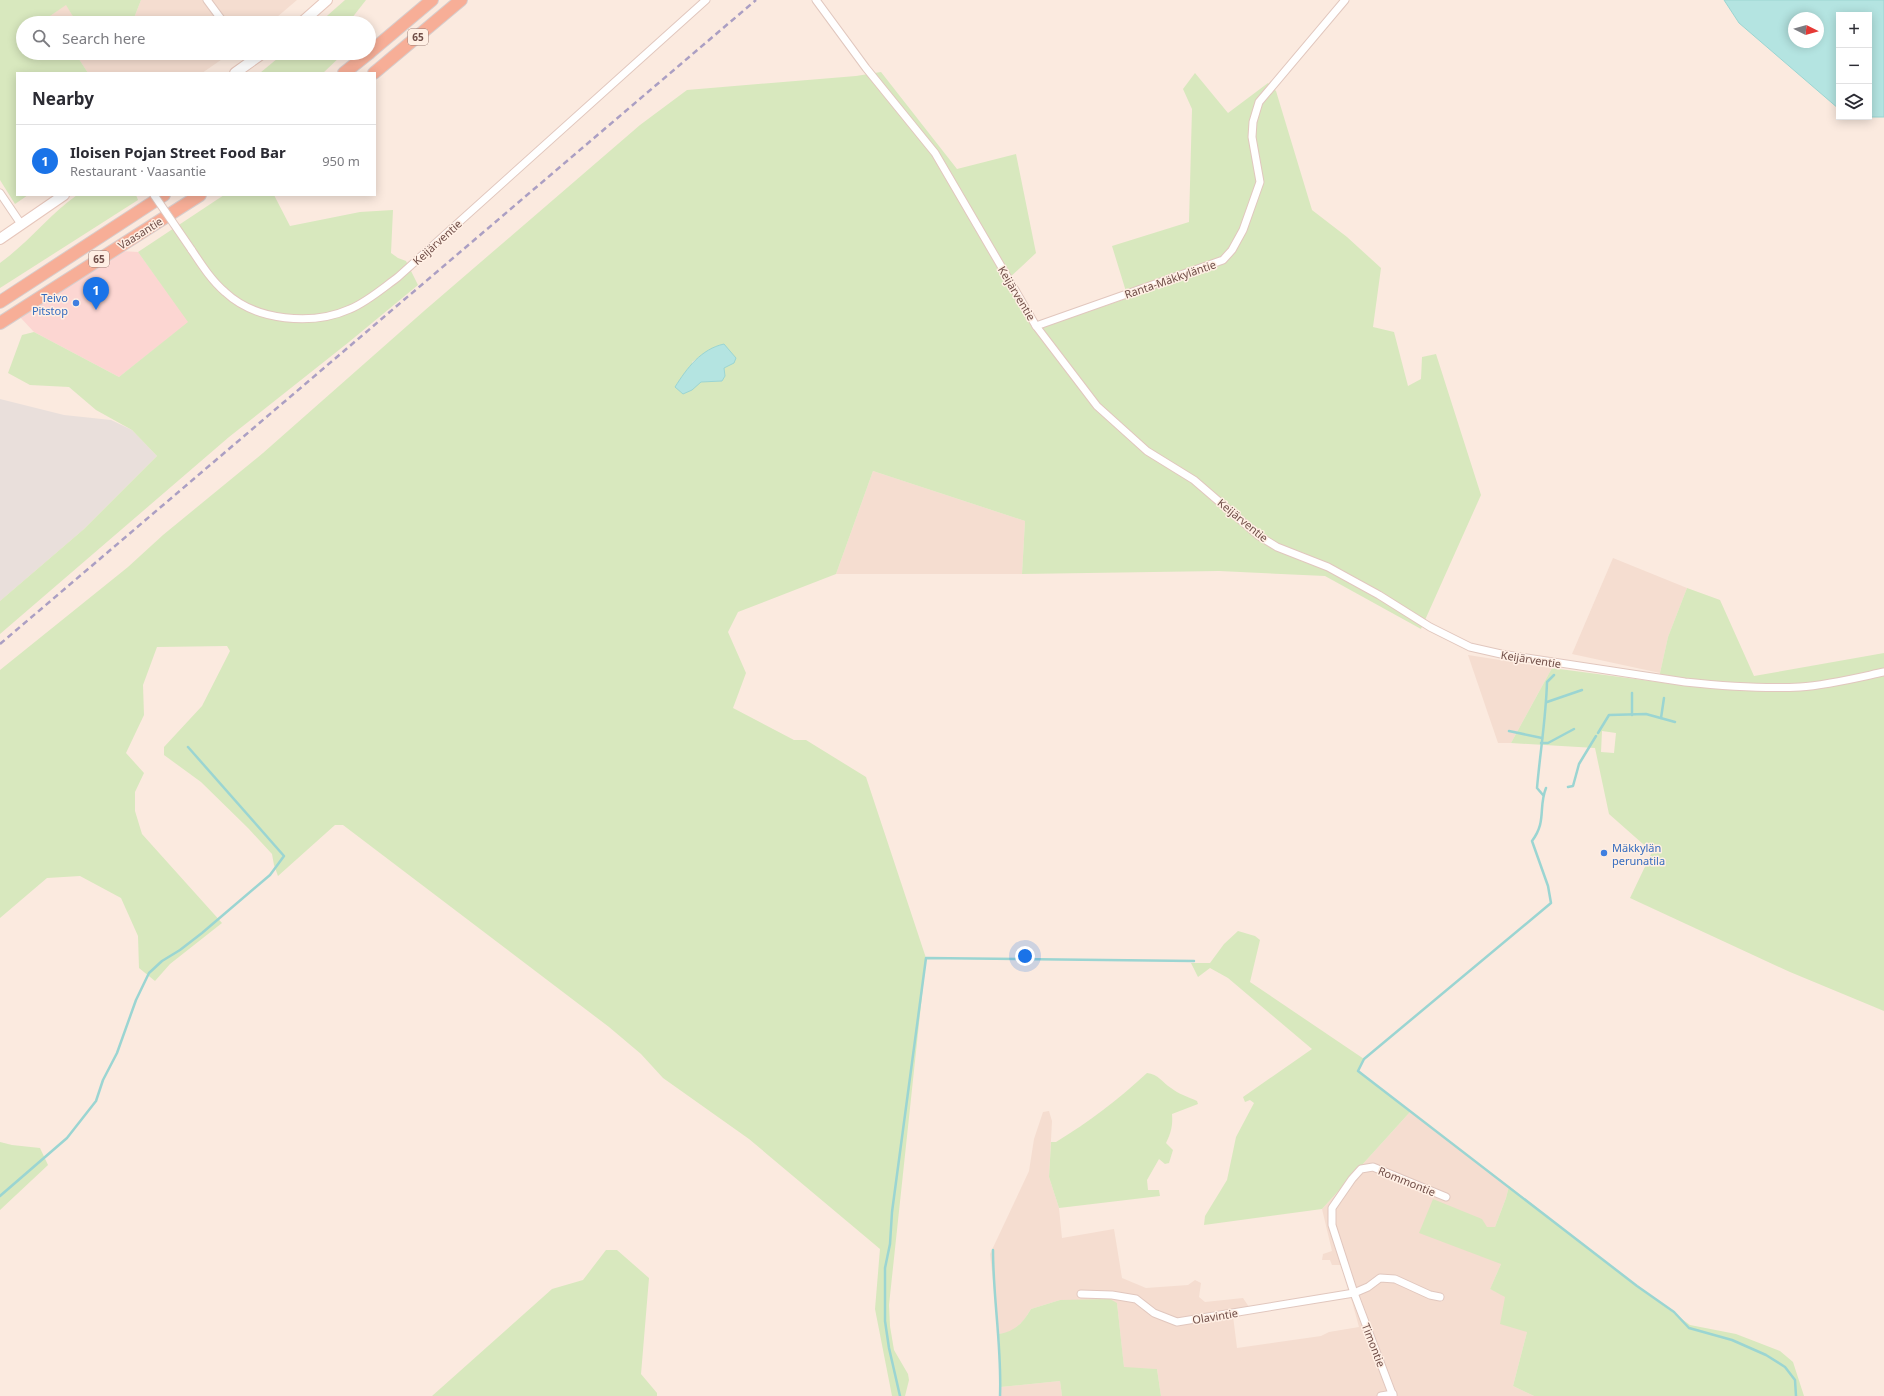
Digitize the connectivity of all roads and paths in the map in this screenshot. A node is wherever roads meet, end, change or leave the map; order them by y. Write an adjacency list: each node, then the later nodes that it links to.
1 (207, 0): 8 (street)
2 (327, 0): 9 (main road)
3 (432, 0): 10 (highway, 65)
4 (461, 0): 15 (highway, 65)
5 (706, 0): 18 (street, Keijärventie, bridge)
6 (816, 0): 25 (street, Keijärventie)
7 (1345, 0): 25 (street, Ranta-Mäkkyläntie)
8 (219, 16)
9 (309, 16)
10 (376, 47)
11 (247, 60): 13 (main road)
12 (360, 60): 14 (highway, 65)
13 (235, 72)
14 (345, 72)
15 (375, 72)
16 (0, 192): 21 (street)
17 (63, 196): 21 (main road)
18 (155, 196)
19 (162, 196): 23 (highway, Vaasantie / 65)
20 (198, 196): 24 (highway, Vaasantie / 65)
21 (21, 224): 22 (main road)
22 (0, 239)
23 (0, 302)
24 (0, 323)
25 (1036, 326): 26 (street, Keijärventie)
26 (1884, 672)
27 (1446, 1197): 28 (street, Rommontie)
28 (1354, 1293): 29 (street, Olavintie); 30 (street, Olavintie); 31 (street, Timontie)
29 (1081, 1294)
30 (1440, 1297)
31 (1393, 1395): 32 (street)
32 (1381, 1396)

